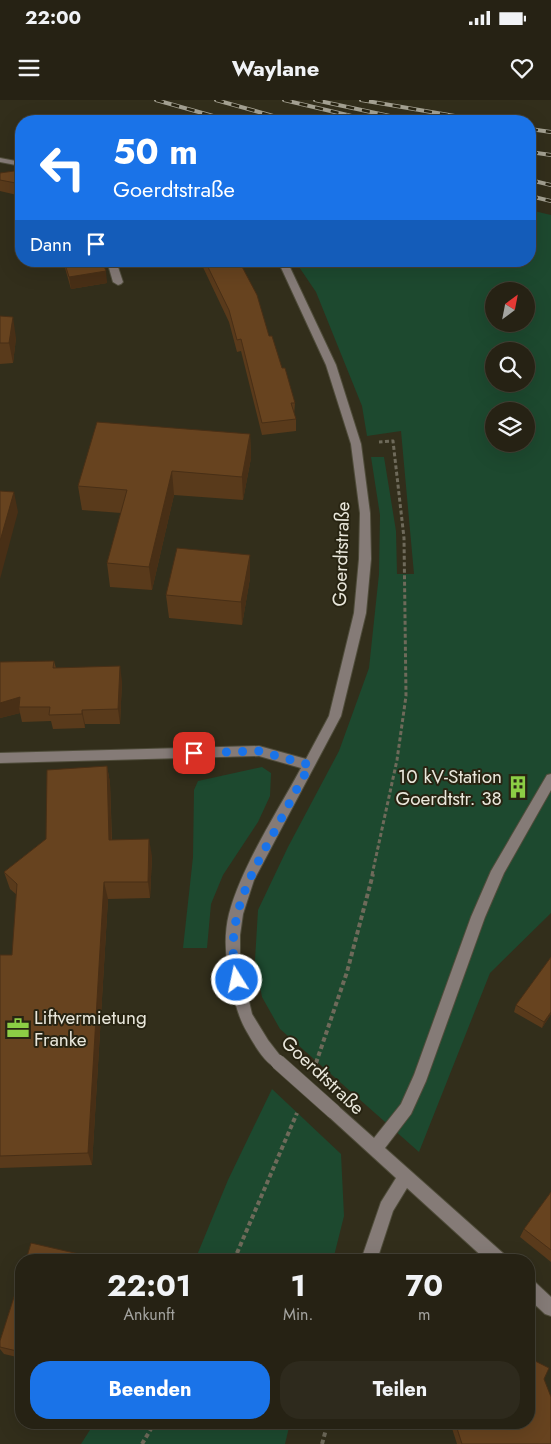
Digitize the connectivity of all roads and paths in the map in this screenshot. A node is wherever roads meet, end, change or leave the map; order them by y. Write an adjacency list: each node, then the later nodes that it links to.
1 (0, 160): 2 (street)
2 (15, 163)
3 (113, 267): 5 (street)
4 (285, 267): 8 (street, Goerdtstraße)
5 (118, 282)
6 (393, 441): 10 (path)
7 (0, 758): 8 (street)
8 (310, 765): 12 (street, Goerdtstraße, bridge)
9 (551, 779): 12 (street)
10 (314, 1069)
11 (298, 1112): 14 (path)
12 (374, 1149): 13 (street, Goerdtstraße)
13 (406, 1177): 15 (street); 16 (street, Goerdtstraße)
14 (237, 1254)
15 (371, 1254)
16 (491, 1254)
17 (535, 1293): 18 (street)
18 (551, 1308)
19 (151, 1429): 21 (path)
20 (326, 1429): 22 (path)
21 (142, 1444)
22 (322, 1444)

